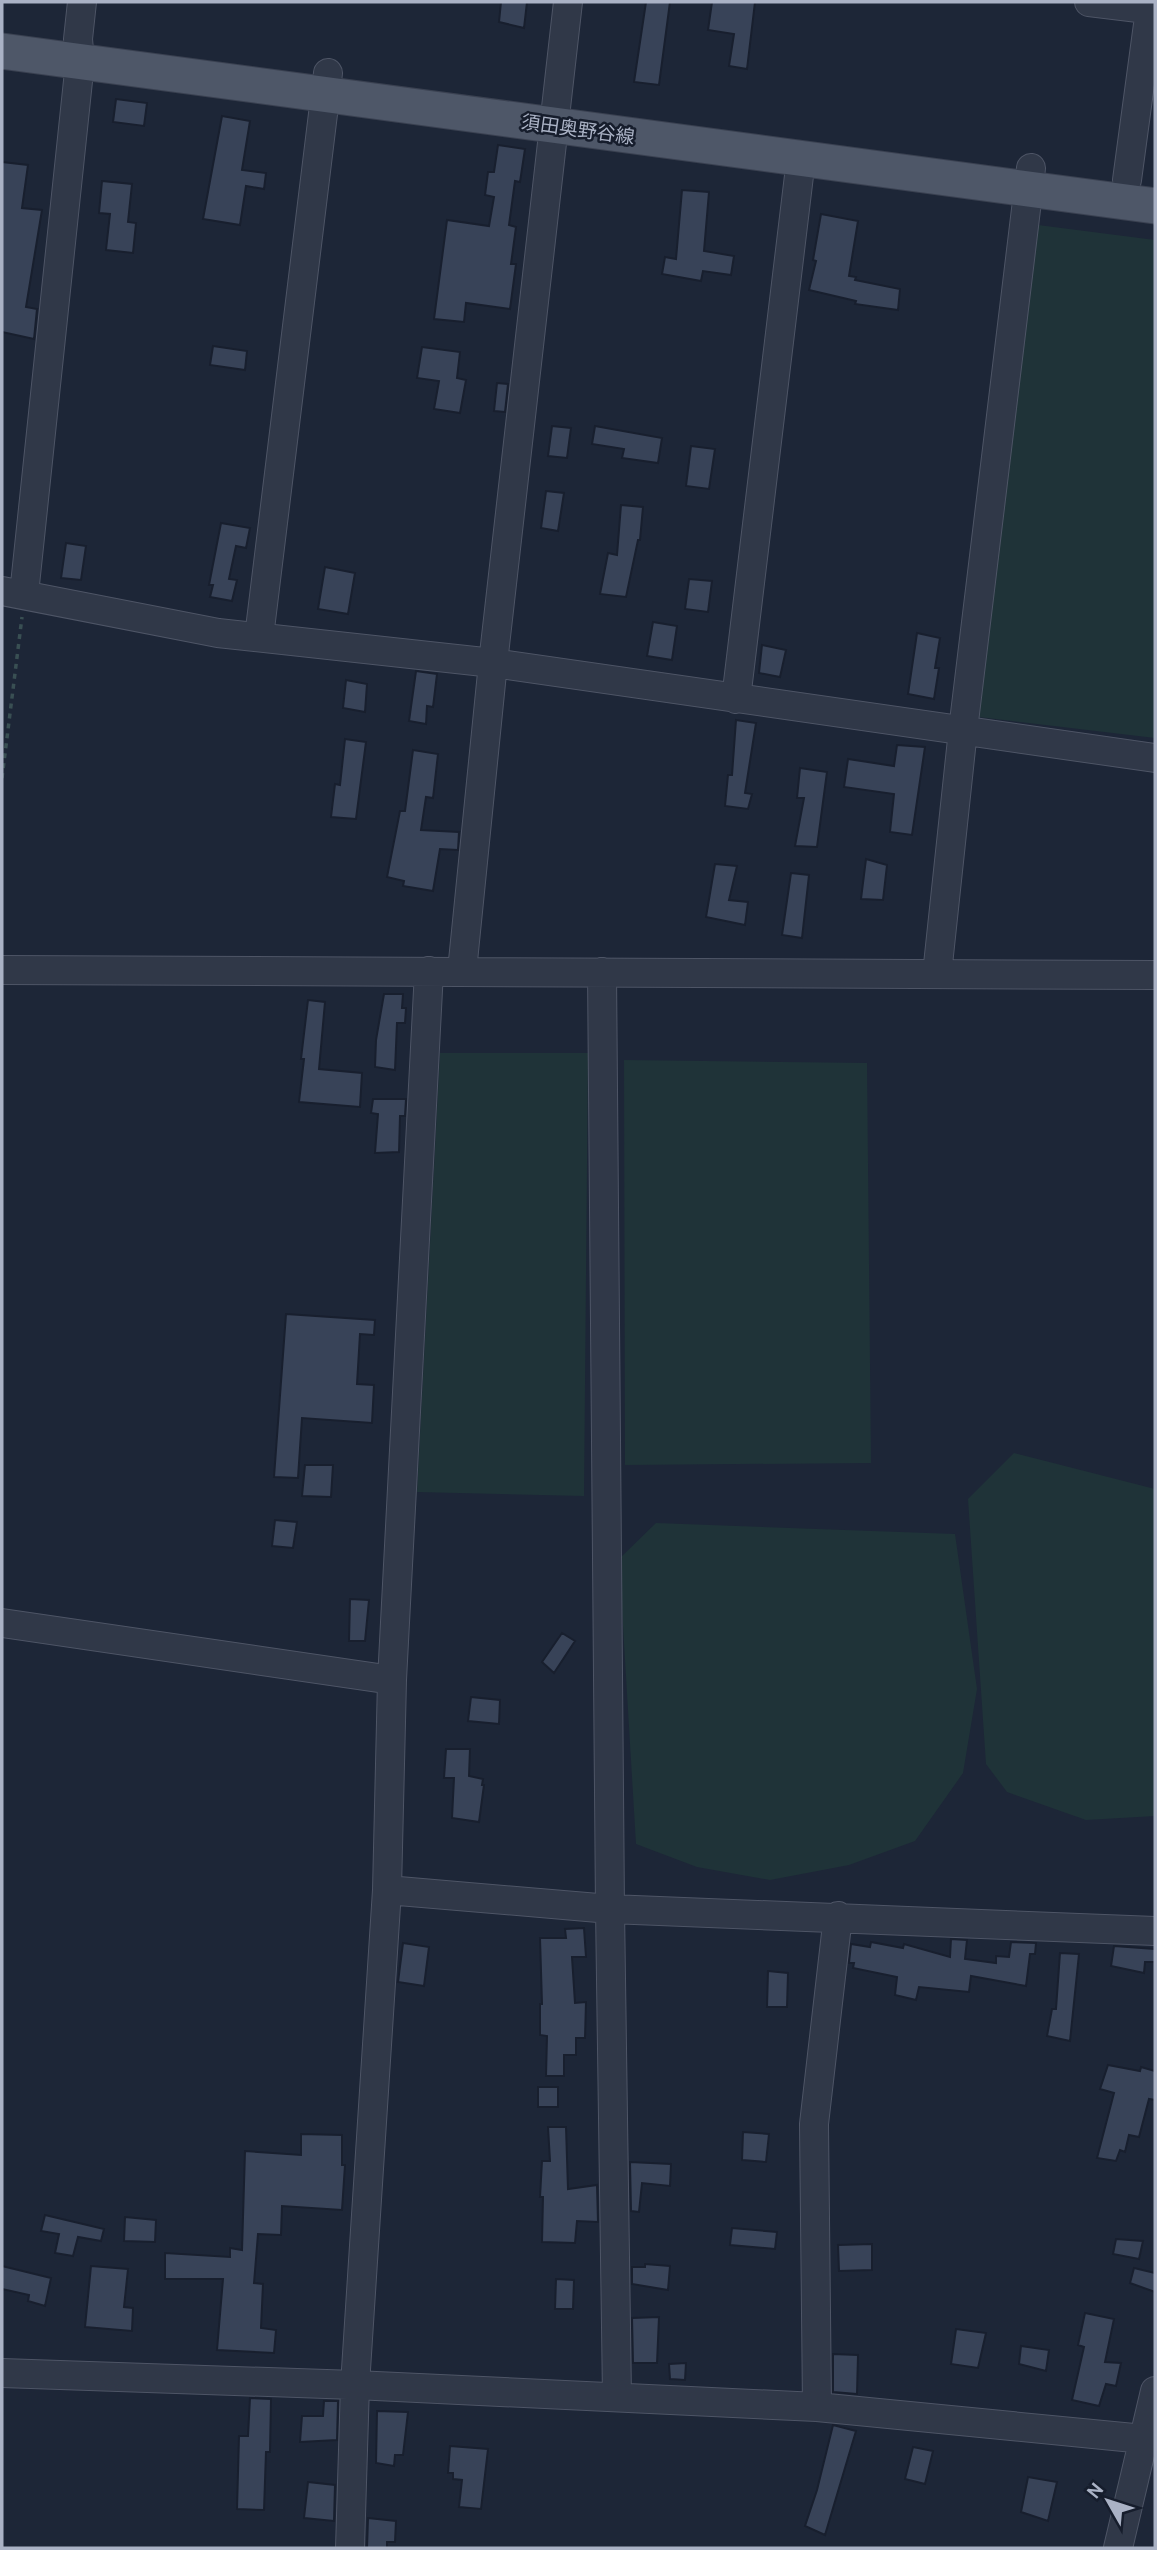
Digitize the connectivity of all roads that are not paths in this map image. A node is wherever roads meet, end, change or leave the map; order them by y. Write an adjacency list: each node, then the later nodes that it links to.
1 (82, 2): 6 (street)
2 (568, 2): 9 (street)
3 (1089, 2): 4 (street)
4 (1152, 7): 12 (street)
5 (2, 29): 6 (main road, 須田奥野谷線)
6 (79, 50): 7 (main road, 須田奥野谷線); 8 (main road, 須田奥野谷線); 14 (street)
7 (2, 51)
8 (327, 84): 9 (main road, 須田奥野谷線); 15 (street)
9 (556, 115): 10 (main road, 須田奥野谷線); 11 (main road, 須田奥野谷線); 16 (street)
10 (800, 159): 11 (main road, 須田奥野谷線); 17 (street)
11 (1030, 178): 12 (main road, 須田奥野谷線); 13 (main road, 須田奥野谷線); 18 (street)
12 (1141, 182)
13 (1155, 206)
14 (13, 593): 15 (street)
15 (259, 637): 16 (street)
16 (492, 663): 17 (street); 22 (street)
17 (736, 699): 18 (street)
18 (963, 730): 19 (street); 24 (street)
19 (1155, 758)
20 (2, 970): 21 (street)
21 (429, 971): 22 (street); 27 (street)
22 (462, 971): 23 (street)
23 (602, 972): 24 (street); 29 (street)
24 (937, 974): 25 (street)
25 (1155, 975)
26 (2, 1623): 27 (street)
27 (392, 1680): 28 (street)
28 (387, 1890): 29 (street); 33 (street)
29 (610, 1909): 30 (street); 34 (street)
30 (838, 1916): 31 (street); 36 (street)
31 (1155, 1931)
32 (2, 2373): 33 (street)
33 (355, 2385): 34 (street); 38 (street)
34 (617, 2398): 36 (street)
35 (1154, 2402): 37 (street)
36 (817, 2407): 37 (street)
37 (1144, 2439): 39 (street)
38 (350, 2548)
39 (1118, 2548)

